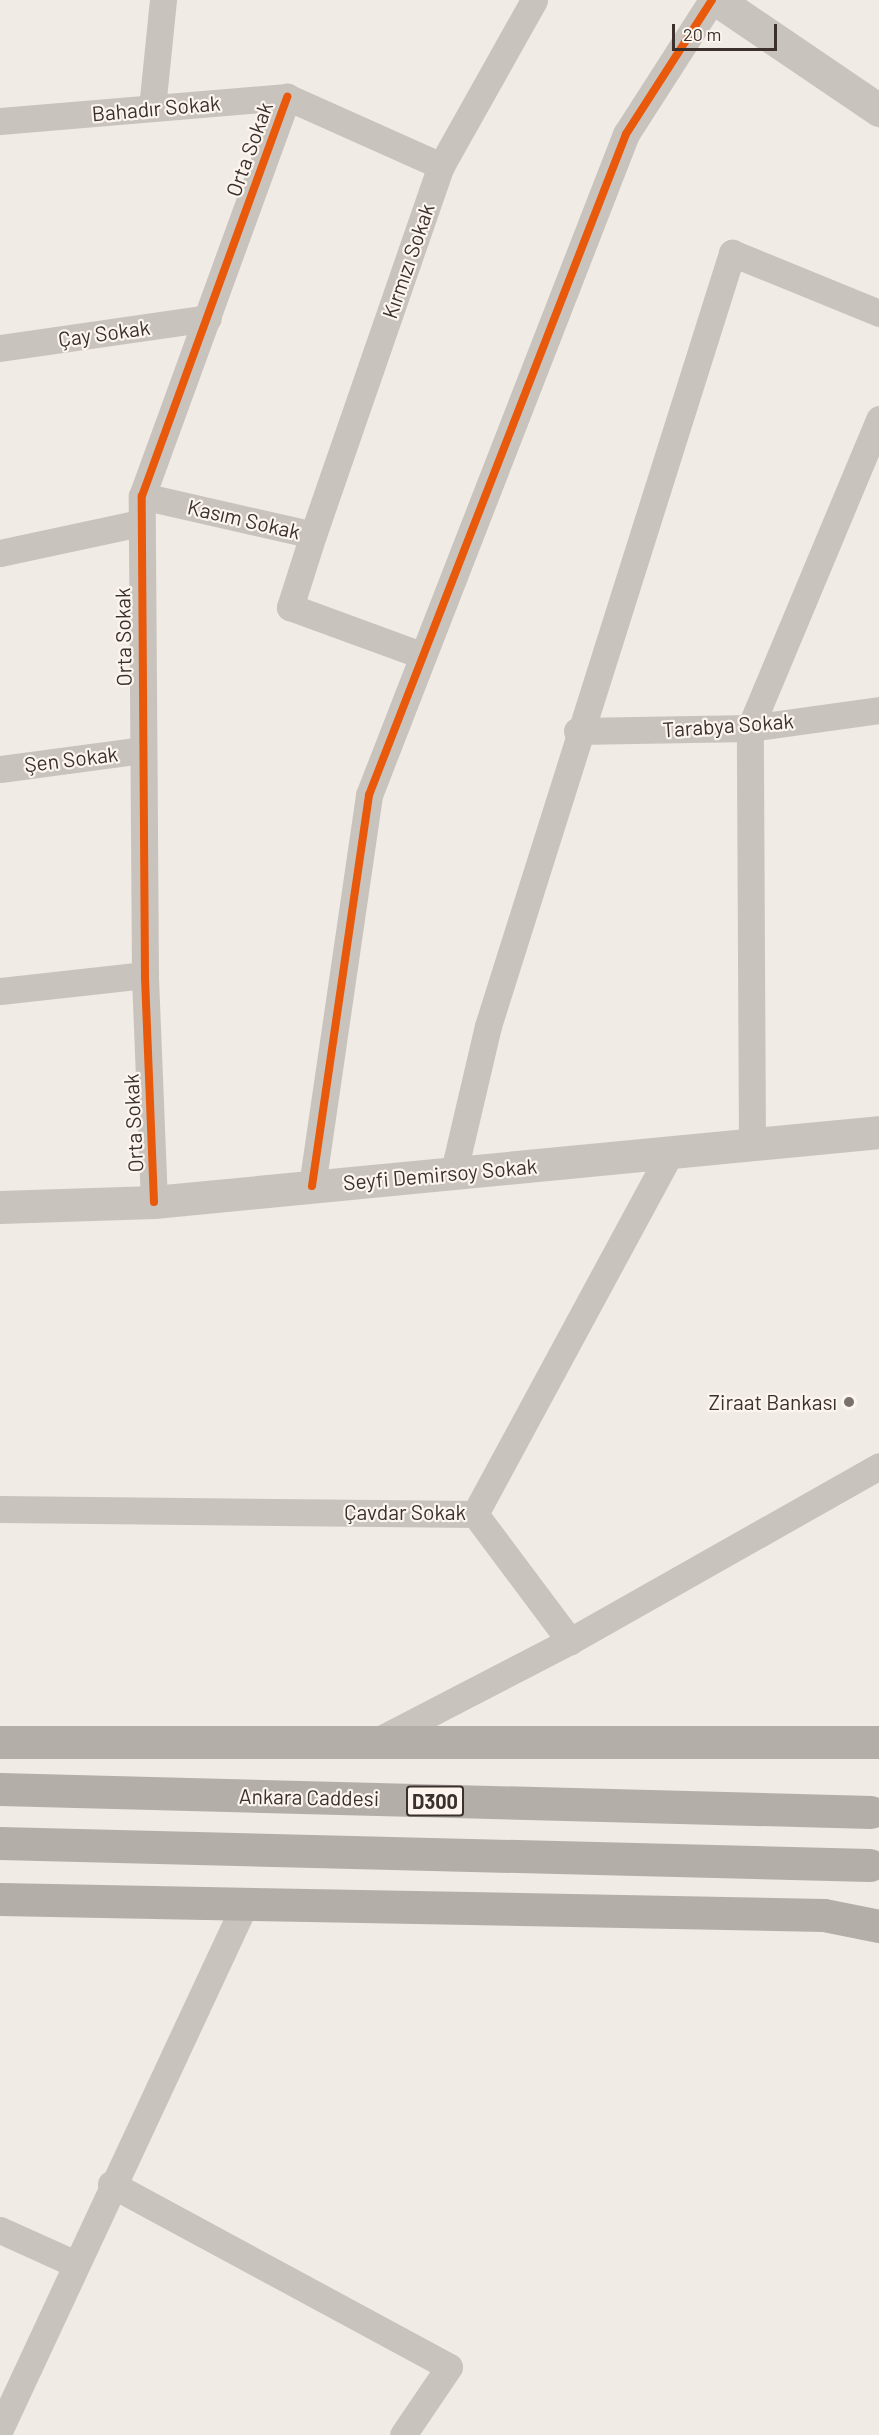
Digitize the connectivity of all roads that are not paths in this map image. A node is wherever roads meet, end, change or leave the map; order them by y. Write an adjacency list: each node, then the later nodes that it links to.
1 (163, 0): 6 (street)
2 (534, 0): 9 (street, Kırmızı Sokak)
3 (712, 0): 18 (street)
4 (717, 0): 7 (street)
5 (287, 97): 6 (street, Bahadır Sokak); 9 (street, Bahadır Sokak); 11 (street, Orta Sokak)
6 (152, 108): 8 (street, Bahadır Sokak)
7 (879, 110)
8 (0, 121)
9 (441, 166): 16 (street, Kırmızı Sokak)
10 (879, 313): 21 (street)
11 (208, 318): 12 (street, Çay Sokak); 14 (street, Orta Sokak)
12 (0, 348)
13 (879, 419): 20 (street)
14 (142, 496): 15 (street, Orta Sokak); 16 (street, Kasım Sokak)
15 (140, 523): 17 (street); 22 (street, Orta Sokak)
16 (313, 535): 18 (street, Kasım Sokak)
17 (0, 553)
18 (421, 655): 30 (street)
19 (879, 710): 20 (street, Tarabya Sokak)
20 (750, 728): 21 (street, Tarabya Sokak); 27 (street)
21 (577, 731): 29 (street)
22 (142, 750): 23 (street, Şen Sokak); 24 (street, Orta Sokak)
23 (0, 768)
24 (145, 975): 25 (street); 31 (street, Orta Sokak)
25 (0, 991)
26 (879, 1132): 27 (street, Seyfi Demirsoy Sokak)
27 (752, 1146): 28 (street, Seyfi Demirsoy Sokak)
28 (670, 1154): 29 (street, Seyfi Demirsoy Sokak); 35 (street, Çavdar Sokak)
29 (454, 1171): 30 (street, Seyfi Demirsoy Sokak)
30 (312, 1185): 31 (street, Seyfi Demirsoy Sokak)
31 (154, 1202): 32 (street, Seyfi Demirsoy Sokak)
32 (0, 1206)
33 (879, 1466): 36 (street)
34 (0, 1509): 35 (street, Çavdar Sokak)
35 (475, 1514): 36 (street)
36 (570, 1641): 39 (street)
37 (0, 1742): 39 (highway)
38 (879, 1742): 39 (highway)
39 (371, 1744)
40 (0, 1789): 41 (highway, Ankara Caddesi / D300)
41 (871, 1812)
42 (0, 1843): 43 (highway)
43 (870, 1864)
44 (0, 1899): 45 (highway)
45 (244, 1906): 46 (highway); 47 (street)
46 (879, 1926)
47 (111, 2184): 49 (street); 51 (street)
48 (0, 2230): 49 (street)
49 (73, 2263): 50 (street)
50 (0, 2429)
51 (403, 2435)

